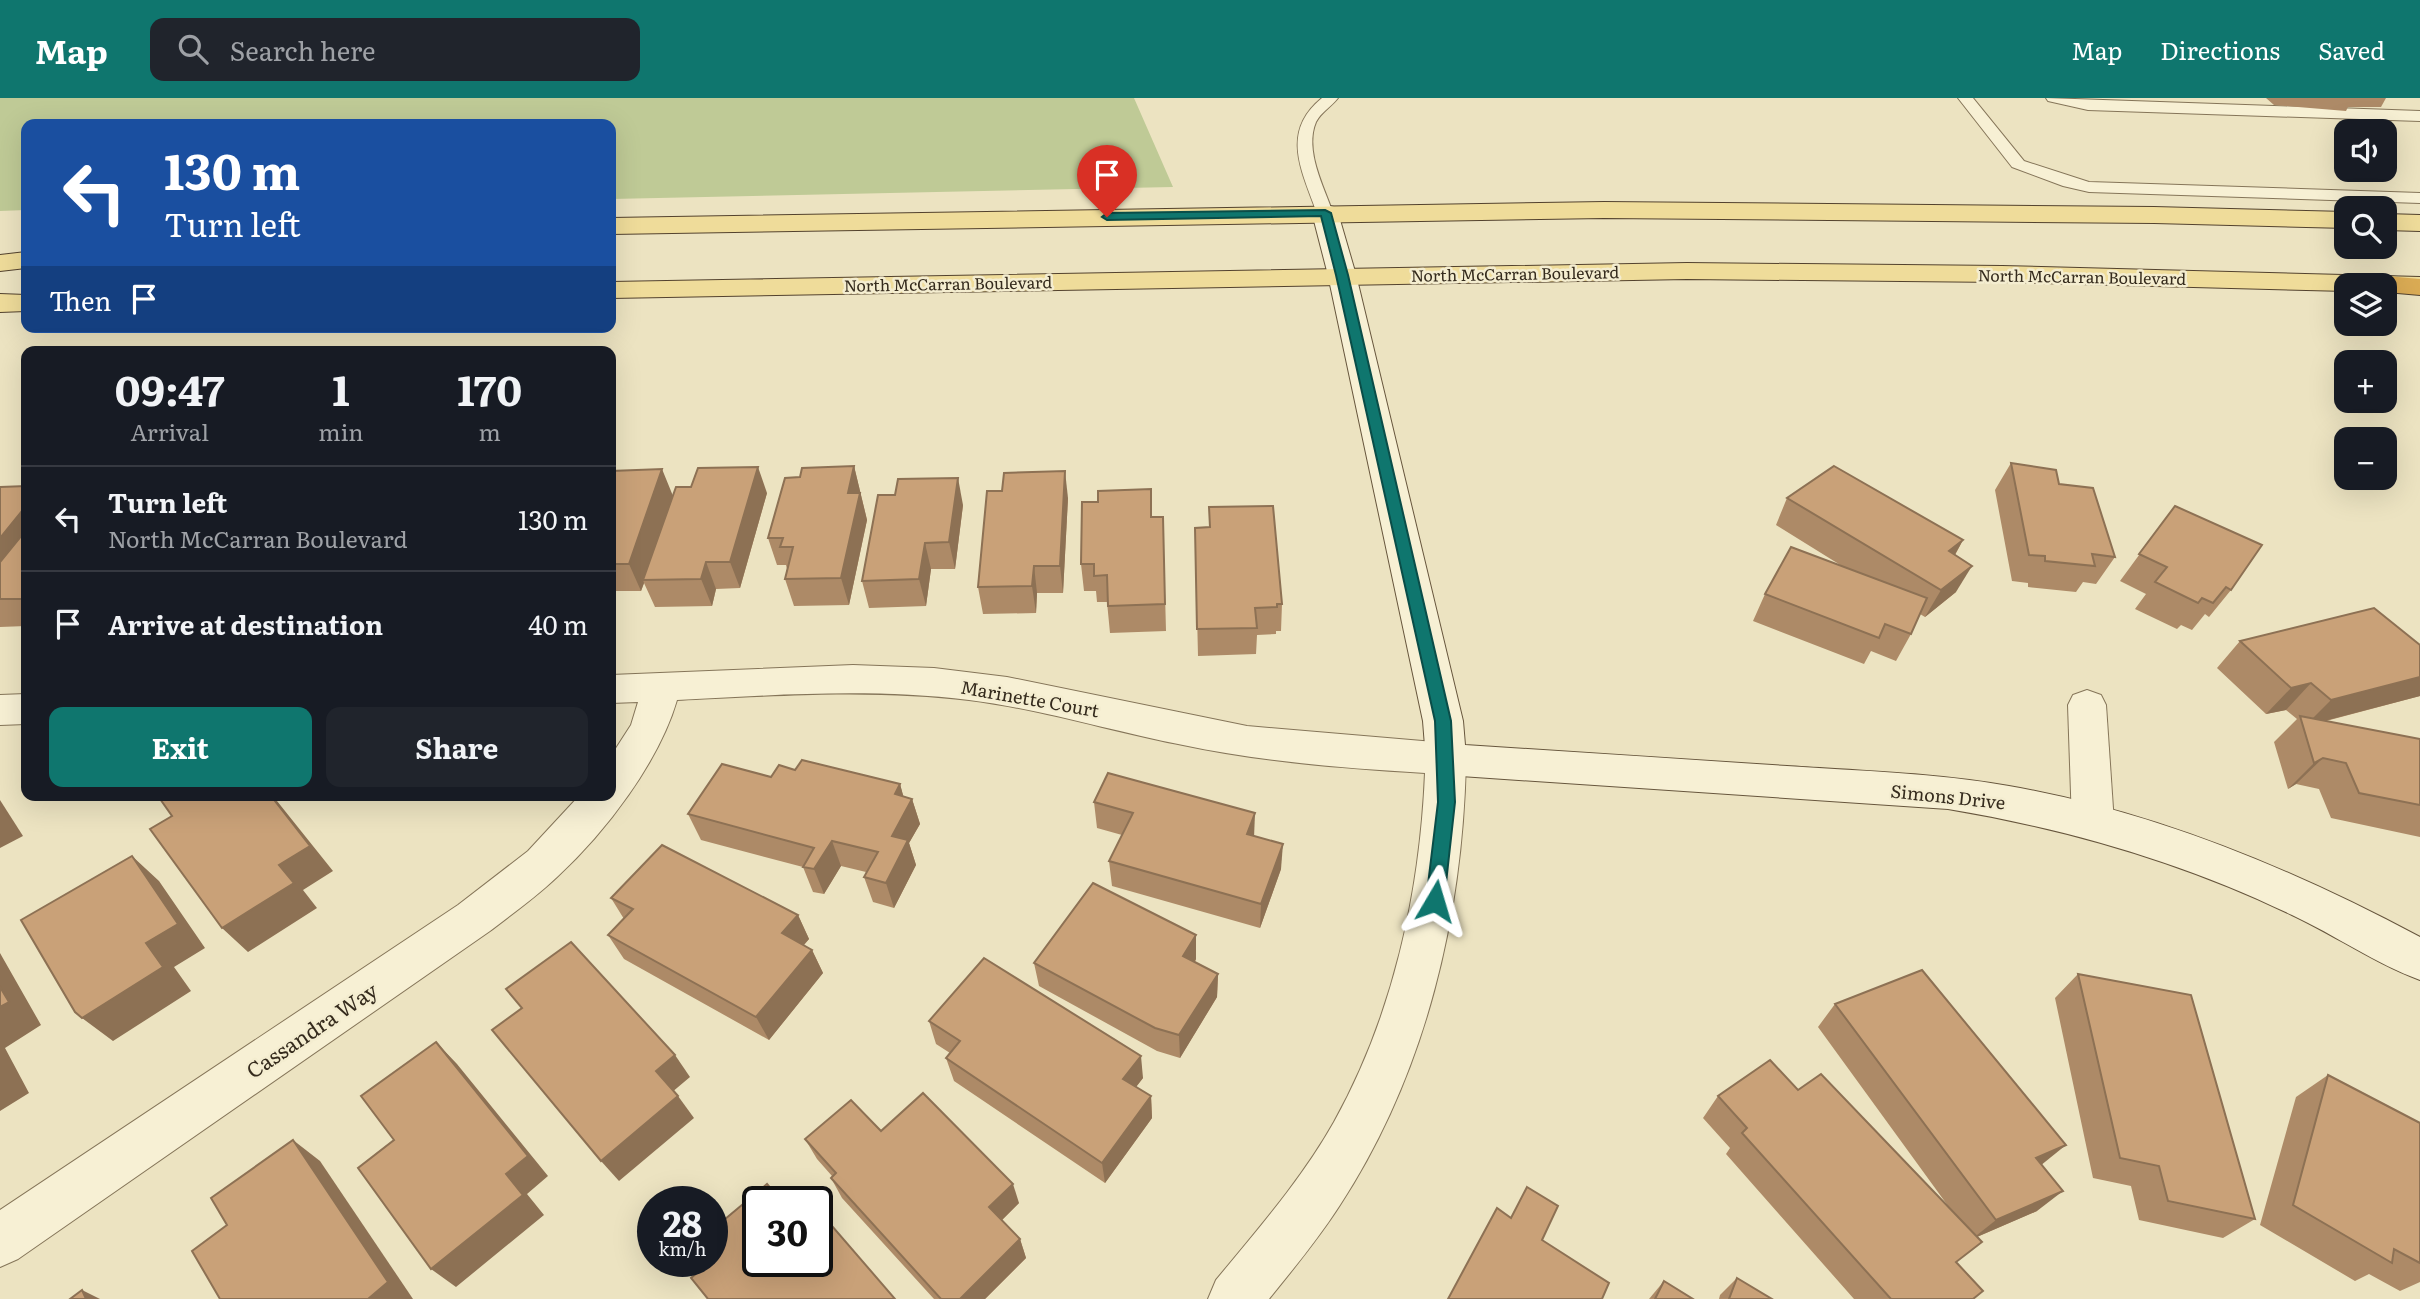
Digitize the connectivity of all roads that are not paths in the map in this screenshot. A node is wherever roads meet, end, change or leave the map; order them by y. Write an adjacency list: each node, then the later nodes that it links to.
1 (1331, 98): 6 (lane)
2 (1965, 98): 5 (lane)
3 (2053, 98): 4 (lane)
4 (2420, 116)
5 (2420, 198)
6 (1325, 213): 7 (main road); 10 (main road); 15 (street)
7 (2334, 220)
8 (2397, 222): 9 (main road)
9 (2420, 223)
10 (616, 226)
11 (0, 238): 12 (main road)
12 (21, 238)
13 (21, 261): 14 (main road)
14 (0, 263)
15 (1342, 275): 16 (main road, North McCarran Boulevard); 19 (main road, North McCarran Boulevard); 27 (street)
16 (2334, 283)
17 (2397, 285): 18 (highway)
18 (2420, 286)
19 (616, 290)
20 (0, 303): 21 (main road)
21 (21, 303)
22 (663, 687): 23 (street, Marinette Court); 27 (street, Marinette Court); 28 (street)
23 (616, 689)
24 (2087, 705): 30 (street)
25 (21, 709): 26 (street)
26 (0, 710)
27 (1446, 759): 30 (street, Simons Drive); 33 (street)
28 (616, 781)
29 (601, 801): 32 (street, Cassandra Way)
30 (2093, 823): 31 (street, Simons Drive)
31 (2420, 960)
32 (0, 1241)
33 (1235, 1299)

